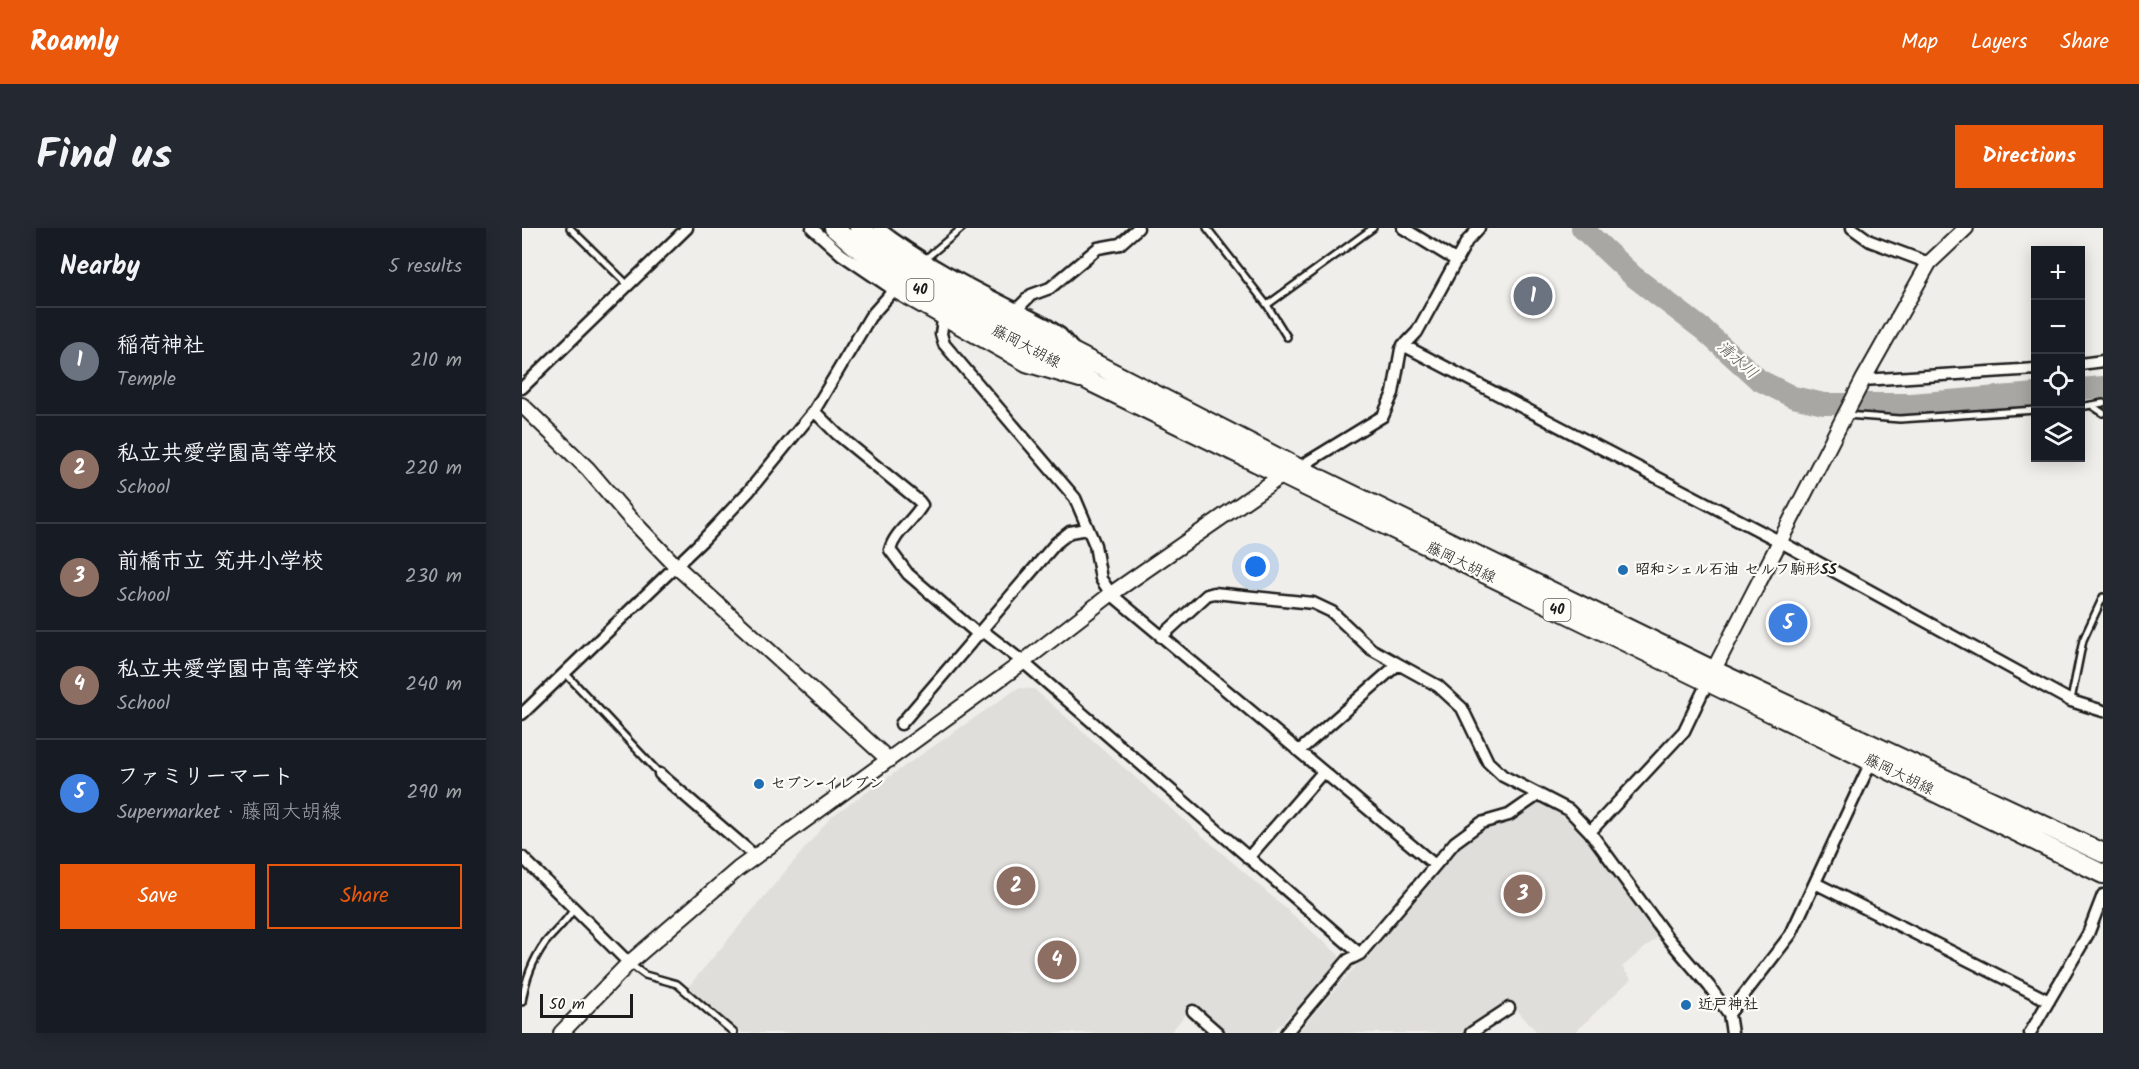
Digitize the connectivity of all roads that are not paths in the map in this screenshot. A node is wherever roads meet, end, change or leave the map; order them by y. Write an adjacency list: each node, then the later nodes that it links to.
1 (570, 228): 18 (lane)
2 (687, 228): 18 (street)
3 (812, 228): 19 (street)
4 (834, 228): 30 (main road, 藤岡大胡線 / 40)
5 (859, 228): 25 (main road, 藤岡大胡線 / 40)
6 (879, 228): 15 (street)
7 (962, 228): 15 (lane)
8 (1138, 228): 21 (street)
9 (1207, 228): 20 (lane)
10 (1373, 228): 20 (lane)
11 (1403, 228): 16 (street)
12 (1479, 228): 16 (street)
13 (1852, 228): 17 (street)
14 (1966, 228): 17 (street)
15 (924, 260): 21 (street)
16 (1457, 261): 24 (street)
17 (1929, 263): 29 (street)
18 (628, 285): 31 (street)
19 (894, 290): 22 (street); 37 (street)
20 (1267, 304): 23 (lane)
21 (1020, 311): 25 (street)
22 (943, 320): 30 (street); 42 (street)
23 (1287, 338)
24 (1403, 345): 40 (street); 43 (street)
25 (1077, 355): 40 (main road, 藤岡大胡線 / 40)
26 (2103, 361): 27 (street)
27 (2085, 363)
28 (2031, 369): 29 (street)
29 (1863, 380): 39 (street)
30 (1093, 383): 41 (main road, 藤岡大胡線 / 40)
31 (522, 388)
32 (2103, 403): 34 (lane)
33 (522, 405): 44 (street)
34 (2091, 405): 35 (lane); 38 (lane)
35 (2085, 406)
36 (2031, 410): 39 (lane)
37 (814, 411): 44 (street); 47 (street)
38 (2103, 413)
39 (1845, 415): 43 (street)
40 (1298, 468): 41 (street); 52 (main road, 藤岡大胡線 / 40)
41 (1280, 475): 45 (street); 52 (main road, 藤岡大胡線 / 40)
42 (1087, 529): 45 (street); 47 (street)
43 (1779, 541): 52 (street); 53 (street)
44 (676, 566): 51 (street); 58 (street)
45 (1112, 594): 48 (street); 49 (street)
46 (2103, 597): 53 (lane)
47 (981, 633): 49 (street); 56 (street)
48 (1161, 637): 50 (street); 57 (street)
49 (1023, 662): 58 (street); 67 (street)
50 (1398, 664): 57 (street); 62 (street)
51 (566, 674): 55 (street); 61 (lane)
52 (1710, 676): 59 (main road, 藤岡大胡線 / 40); 63 (street); 64 (main road, 藤岡大胡線 / 40)
53 (2071, 701): 54 (street)
54 (2103, 711)
55 (522, 714)
56 (900, 724)
57 (1299, 751): 60 (street)
58 (889, 760): 65 (street)
59 (1871, 762): 69 (main road, 藤岡大胡線 / 40); 70 (street)
60 (1323, 772): 67 (street); 68 (street)
61 (660, 774): 65 (street)
62 (1538, 795): 63 (street); 68 (street)
63 (1590, 832): 79 (street)
64 (2103, 854)
65 (755, 856): 74 (street)
66 (522, 857): 72 (street)
67 (1248, 858): 73 (street)
68 (1435, 866): 73 (street)
69 (2103, 874)
70 (1815, 883): 75 (street); 79 (street)
71 (2103, 895): 75 (street)
72 (573, 910): 74 (street); 76 (lane)
73 (1360, 954): 83 (street)
74 (629, 963): 80 (street); 81 (lane)
75 (2049, 1001): 86 (street)
76 (522, 1002)
77 (1509, 1008): 84 (street)
78 (1193, 1011): 82 (street)
79 (1728, 1014): 85 (street)
80 (561, 1033)
81 (734, 1033)
82 (1218, 1033)
83 (1286, 1033)
84 (1471, 1033)
85 (1732, 1033)
86 (2030, 1033)

